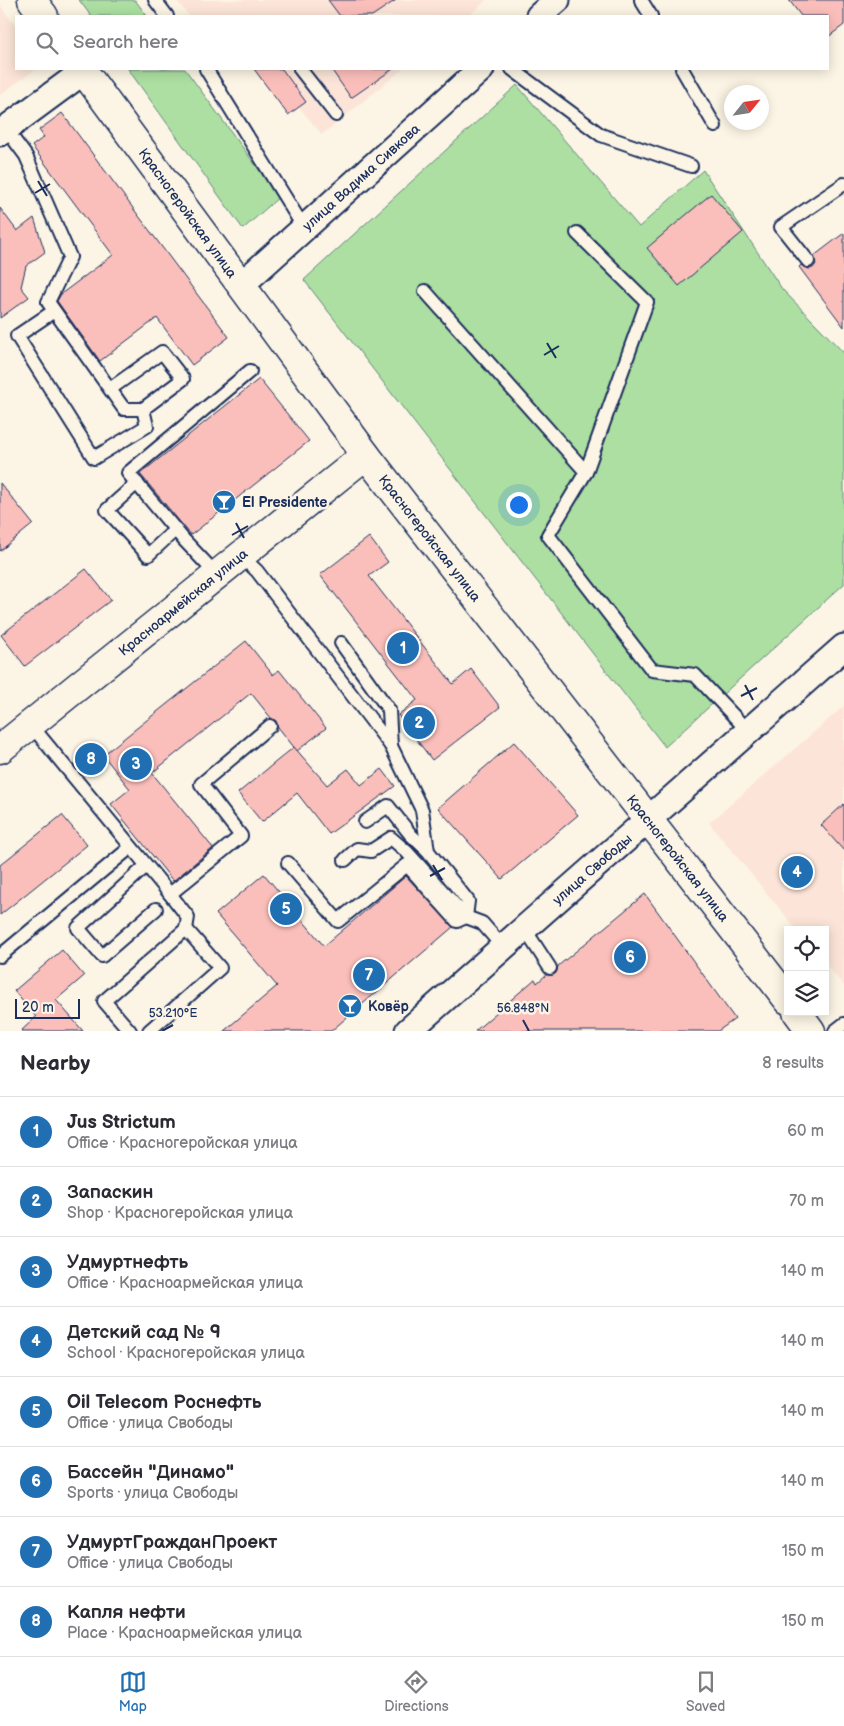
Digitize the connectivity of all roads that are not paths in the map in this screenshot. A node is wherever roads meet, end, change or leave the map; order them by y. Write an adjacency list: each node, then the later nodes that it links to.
1 (32, 0): 5 (street)
2 (155, 0): 6 (lane)
3 (557, 0): 7 (street)
4 (641, 0): 8 (lane)
5 (43, 15)
6 (166, 15)
7 (540, 15)
8 (649, 15)
9 (83, 70): 17 (street); 23 (street, Красногеройская улица)
10 (207, 70): 20 (lane)
11 (301, 70): 15 (lane)
12 (480, 70): 20 (street, улица Вадима Сивкова)
13 (513, 70): 18 (lane)
14 (683, 70): 16 (lane)
15 (336, 116)
16 (716, 126)
17 (3, 131): 25 (lane)
18 (691, 166)
19 (844, 184): 22 (lane)
20 (304, 228): 23 (street, улица Вадима Сивкова)
21 (577, 233): 30 (lane)
22 (808, 261)
23 (241, 285): 29 (street, Красногеройская улица)
24 (425, 291): 30 (lane)
25 (54, 311): 27 (lane); 28 (lane)
26 (250, 371): 31 (lane)
27 (110, 389): 28 (lane); 28 (lane)
28 (143, 409)
29 (366, 455): 33 (street, Красноармейская улица); 42 (street, Красногеройская улица)
30 (586, 472): 39 (lane)
31 (137, 483): 32 (lane); 32 (lane)
32 (176, 529): 34 (lane)
33 (240, 556): 34 (street, Красноармейская улица); 41 (lane)
34 (217, 575): 37 (street, Красноармейская улица)
35 (341, 643): 41 (lane)
36 (844, 647): 39 (street, улица Свободы)
37 (31, 725): 40 (street, Красноармейская улица); 44 (lane)
38 (270, 726): 49 (lane)
39 (748, 731): 42 (street, улица Свободы)
40 (3, 740)
41 (391, 746): 45 (lane)
42 (648, 820): 52 (street, улица Свободы); 57 (street, Красногеройская улица)
43 (365, 822): 45 (lane)
44 (131, 847): 48 (lane); 55 (lane)
45 (428, 851): 51 (lane)
46 (345, 860): 51 (lane)
47 (288, 863): 51 (lane)
48 (146, 866): 49 (lane); 50 (lane)
49 (170, 894): 53 (lane)
50 (156, 909)
51 (466, 917): 54 (lane)
52 (524, 928): 54 (street, улица Свободы); 56 (lane)
53 (186, 929): 60 (lane); 61 (lane)
54 (503, 948): 62 (street, улица Свободы)
55 (0, 956)
56 (550, 968)
57 (784, 995)
58 (800, 1016): 63 (street)
59 (844, 1024): 64 (lane)
60 (130, 1031)
61 (149, 1031)
62 (408, 1031)
63 (811, 1031)
64 (835, 1031)

